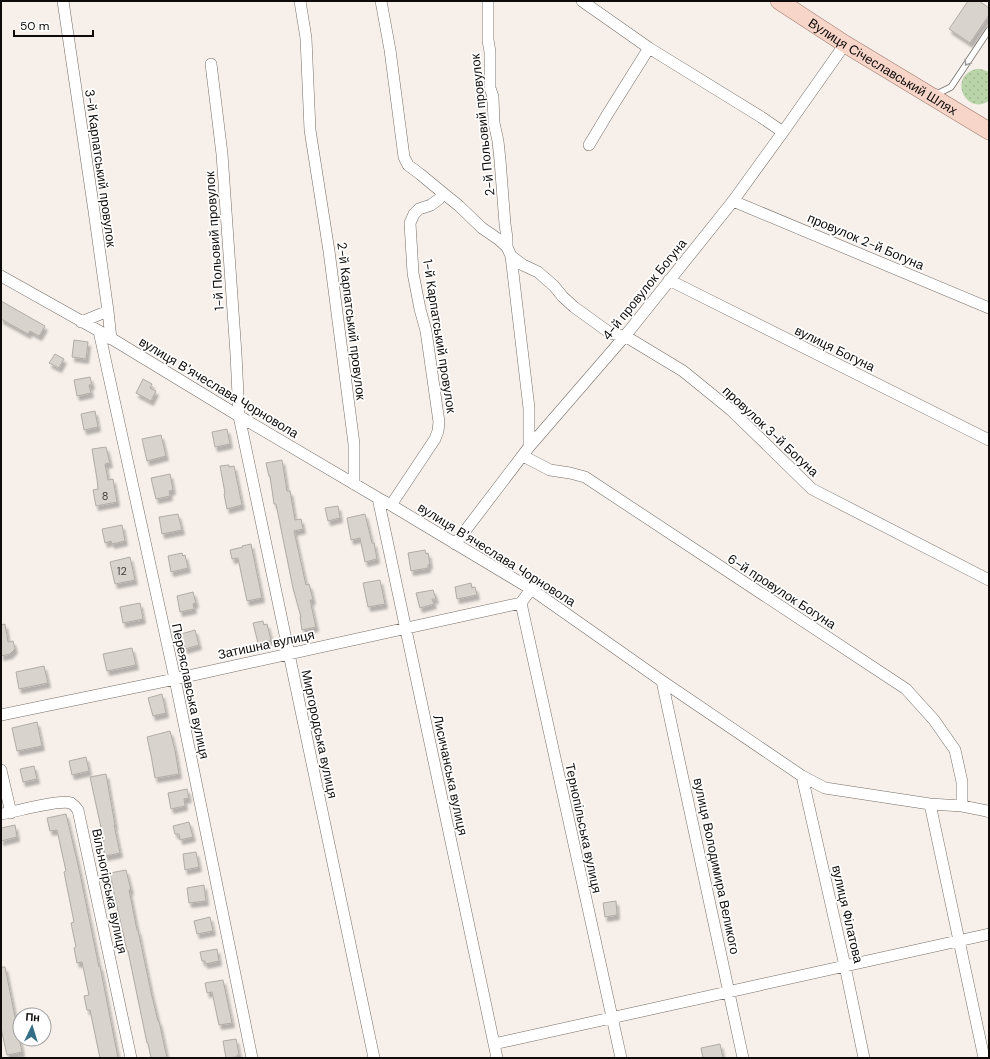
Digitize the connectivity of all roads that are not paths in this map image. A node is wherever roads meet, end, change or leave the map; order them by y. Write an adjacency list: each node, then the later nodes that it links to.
1 (63, 1): 21 (street, 3-й Карпатський провулок)
2 (300, 1): 29 (street, 2-й Карпатський провулок)
3 (381, 1): 15 (street)
4 (488, 1): 17 (street, 2-й Польовий провулок)
5 (582, 1): 9 (street)
6 (779, 1): 8 (main road, Вулиця Січеславський Шлях)
7 (989, 30): 11 (lane, one-way to 11)
8 (845, 44): 11 (main road, Вулиця Січеславський Шлях); 13 (street, 4-й провулок Богуна)
9 (649, 48): 13 (street); 14 (street)
10 (211, 64): 26 (street, 1-й Польовий провулок)
11 (923, 91): 12 (main road, Вулиця Січеславський Шлях)
12 (989, 131)
13 (783, 132): 16 (street, 4-й провулок Богуна)
14 (590, 145)
15 (443, 193): 17 (street, провулок 3-й Богуна); 31 (street, 1-й Карпатський провулок)
16 (733, 200): 19 (street, 4-й провулок Богуна); 20 (street, провулок 2-й Богуна)
17 (509, 251): 24 (street, провулок 3-й Богуна); 28 (street, 2-й Польовий провулок)
18 (1, 276): 22 (street, вулиця Вʼячеслава Чорновола)
19 (669, 280): 24 (street, 4-й провулок Богуна); 27 (street, вулиця Богуна)
20 (989, 308)
21 (108, 311): 22 (street); 25 (street, 3-й Карпатський провулок)
22 (81, 322): 23 (street, вулиця Вʼячеслава Чорновола)
23 (99, 332): 25 (street, вулиця Вʼячеслава Чорновола); 38 (street, Переяславська вулиця)
24 (625, 336): 28 (street, 4-й провулок Богуна); 33 (street, провулок 3-й Богуна)
25 (111, 339): 26 (street, вулиця Вʼячеслава Чорновола)
26 (238, 416): 29 (street, вулиця Вʼячеслава Чорновола); 37 (street, Миргородська вулиця)
27 (989, 440)
28 (526, 452): 32 (street, 4-й провулок Богуна); 44 (street, 6-й провулок Богуна)
29 (354, 484): 30 (street, вулиця Вʼячеслава Чорновола)
30 (378, 498): 31 (street, вулиця Вʼячеслава Чорновола); 36 (street, Лисичанська вулиця)
31 (391, 504): 32 (street, вулиця Вʼячеслава Чорновола)
32 (455, 544): 34 (street, вулиця Вʼячеслава Чорновола)
33 (989, 580)
34 (531, 590): 35 (street); 39 (street, вулиця Вʼячеслава Чорновола)
35 (521, 603): 36 (street, Затишна вулиця); 51 (street, Тернопільська вулиця)
36 (406, 628): 37 (street, Затишна вулиця); 52 (street, Лисичанська вулиця)
37 (288, 654): 38 (street, Затишна вулиця); 55 (street, Миргородська вулиця)
38 (175, 679): 40 (street, Затишна вулиця); 54 (street, Переяславська вулиця)
39 (662, 681): 42 (street, вулиця Вʼячеслава Чорновола); 50 (street, вулиця Володимира Великого)
40 (1, 714)
41 (1, 770): 46 (street)
42 (802, 776): 43 (street, вулиця Вʼячеслава Чорновола); 49 (street, вулиця Філатова)
43 (930, 804): 44 (street, вулиця Вʼячеслава Чорновола); 48 (street)
44 (962, 806): 45 (street, вулиця Вʼячеслава Чорновола)
45 (989, 812)
46 (6, 814): 53 (street, Вільногірська вулиця)
47 (989, 934): 48 (street)
48 (959, 941): 49 (street); 60 (street)
49 (845, 966): 50 (street); 59 (street, вулиця Філатова)
50 (730, 992): 51 (street); 58 (street, вулиця Володимира Великого)
51 (612, 1018): 52 (street); 57 (street, Тернопільська вулиця)
52 (494, 1044): 56 (street, Лисичанська вулиця)
53 (131, 1058)
54 (252, 1058)
55 (374, 1058)
56 (497, 1058)
57 (620, 1058)
58 (743, 1058)
59 (864, 1058)
60 (984, 1058)

